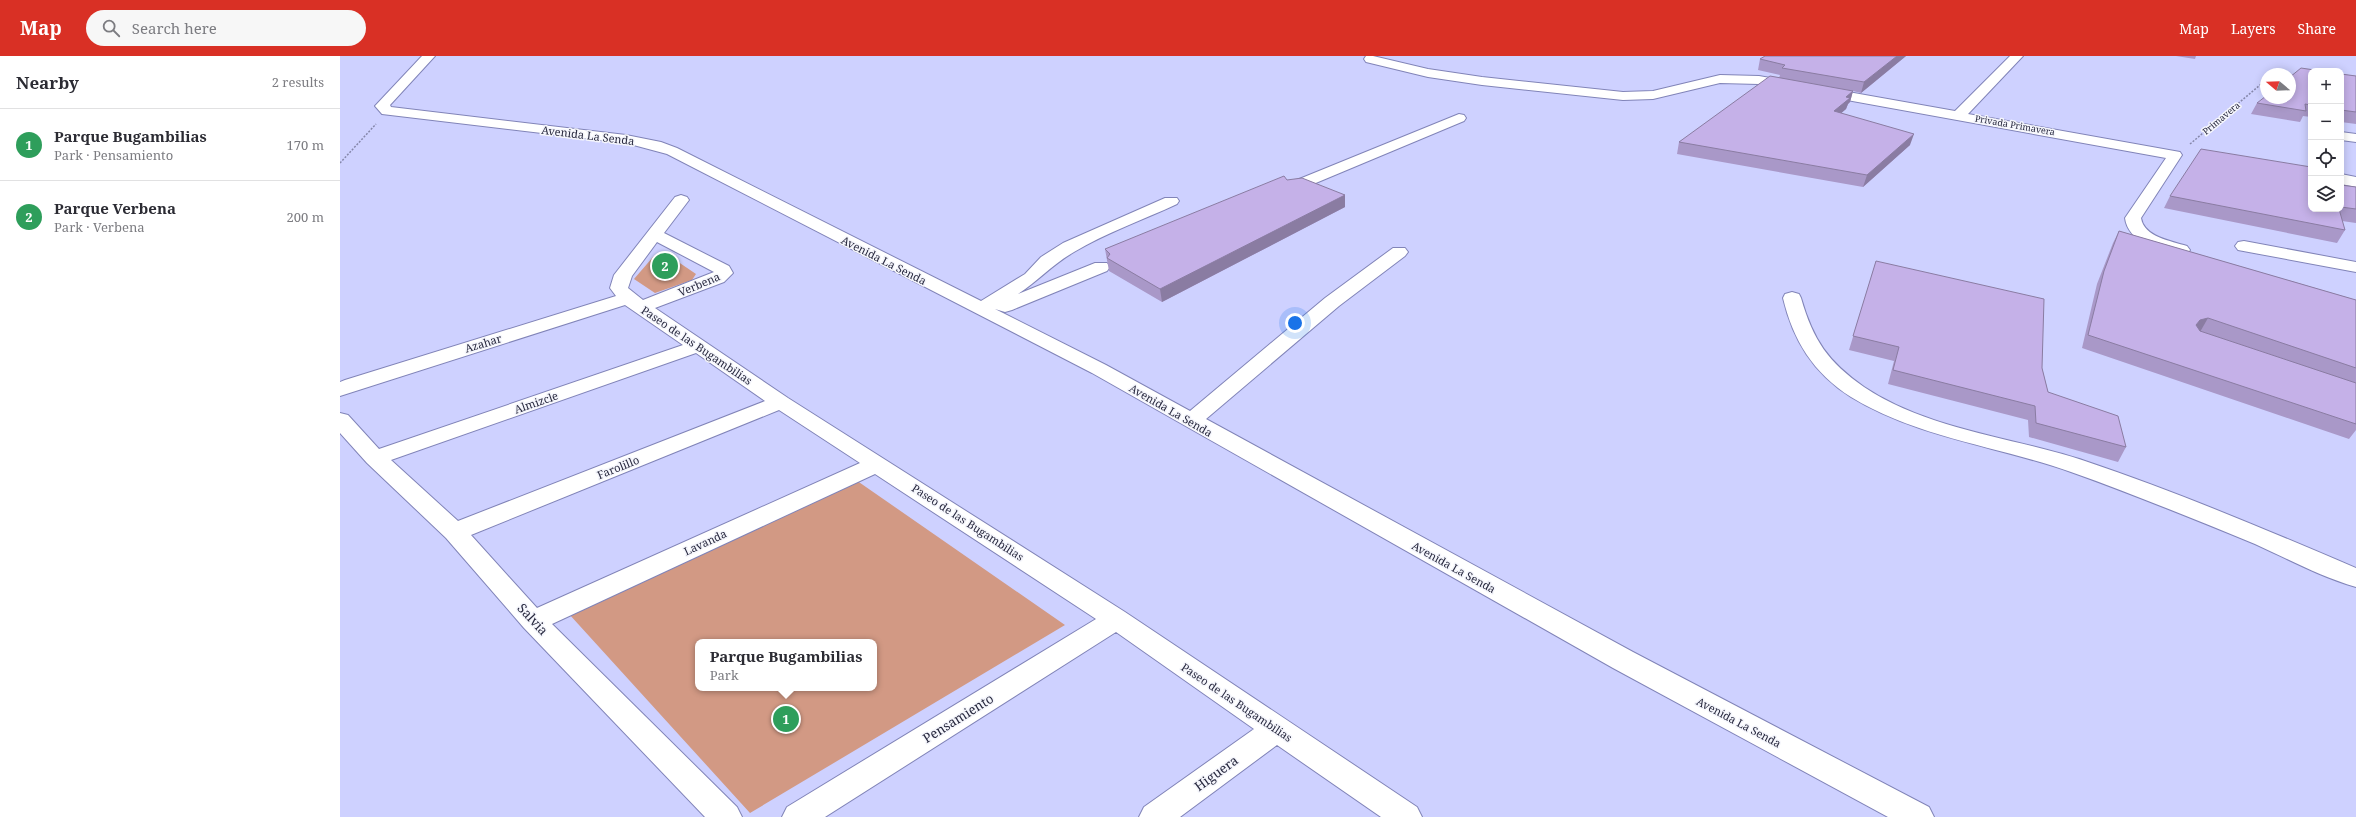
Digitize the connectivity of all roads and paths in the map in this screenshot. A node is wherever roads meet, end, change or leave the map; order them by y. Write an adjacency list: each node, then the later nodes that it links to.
1 (430, 56): 5 (street)
2 (2017, 56): 6 (street)
3 (1370, 58): 6 (street, Privada Primavera)
4 (2260, 85): 10 (path, Primavera)
5 (387, 112): 11 (path); 25 (street, Avenida La Senda)
6 (1959, 115): 10 (street, Privada Primavera)
7 (1459, 118): 14 (street)
8 (2344, 136): 9 (street)
9 (2356, 138)
10 (2175, 155): 20 (street)
11 (340, 163)
12 (2344, 180): 13 (street)
13 (2356, 182)
14 (1293, 187)
15 (680, 200): 17 (street)
16 (1171, 201): 25 (street)
17 (654, 234): 24 (street); 24 (street, Verbena)
18 (2244, 246): 22 (street)
19 (1399, 252): 30 (street)
20 (2197, 255)
21 (1101, 267): 25 (street)
22 (2356, 267)
23 (1792, 298): 34 (street)
24 (634, 303): 26 (street, Paseo de las Bugambilias); 27 (street, Azahar)
25 (985, 311): 30 (street, Avenida La Senda)
26 (698, 346): 28 (street, Paseo de las Bugambilias); 31 (street, Almizcle)
27 (340, 390)
28 (781, 402): 32 (street, Paseo de las Bugambilias); 33 (street, Farolillo)
29 (340, 420): 31 (street, Salvia)
30 (1191, 421): 42 (street, Avenida La Senda)
31 (375, 458): 33 (street, Salvia)
32 (877, 464): 35 (street, Paseo de las Bugambilias); 36 (street, Lavanda)
33 (455, 532): 36 (street, Salvia)
34 (2356, 578)
35 (1116, 619): 37 (street, Paseo de las Bugambilias); 39 (street, Pensamiento)
36 (533, 621): 38 (street, Salvia)
37 (1277, 729): 40 (street, Higuera); 41 (street, Paseo de las Bugambilias)
38 (726, 817)
39 (798, 817)
40 (1155, 817)
41 (1406, 817)
42 (1918, 817)

